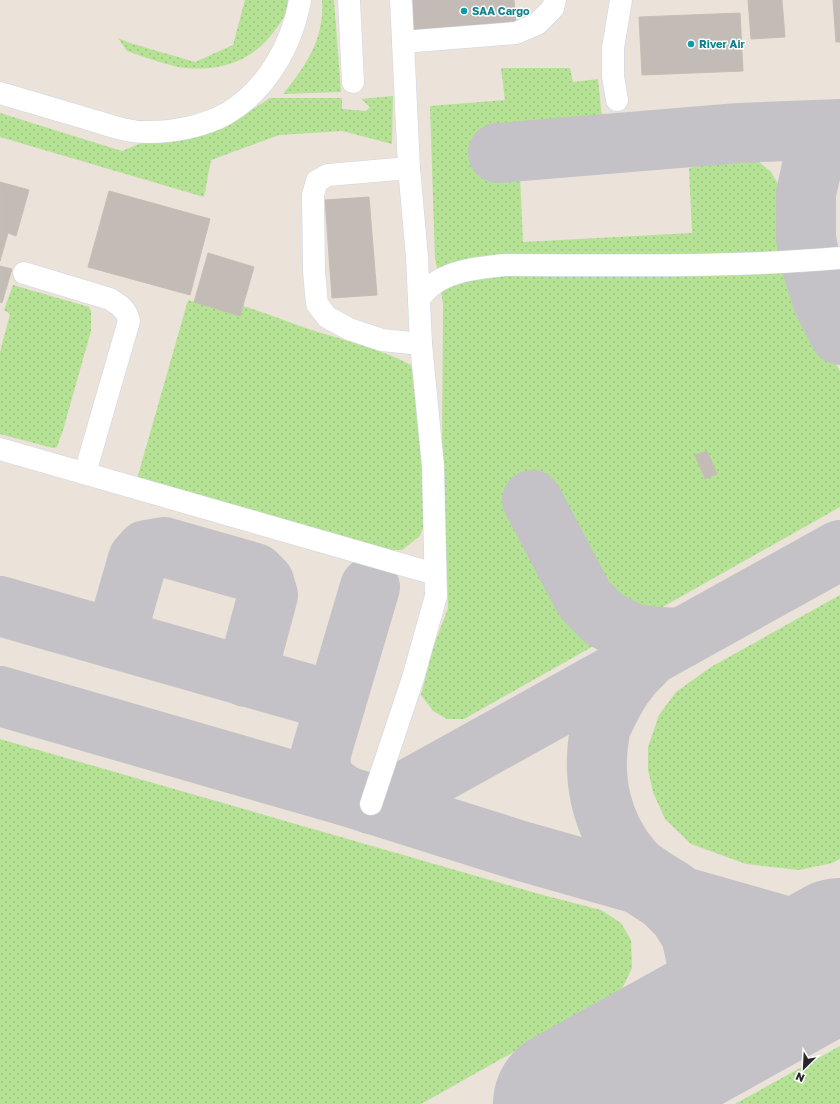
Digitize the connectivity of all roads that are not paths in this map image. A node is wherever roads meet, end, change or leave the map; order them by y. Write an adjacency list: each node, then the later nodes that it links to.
1 (300, 0): 8 (lane)
2 (349, 0): 7 (lane)
3 (401, 0): 6 (lane)
4 (555, 0): 6 (lane)
5 (621, 0): 9 (lane)
6 (403, 42): 10 (lane)
7 (353, 82)
8 (0, 93)
9 (617, 100)
10 (409, 168): 13 (lane); 14 (lane)
11 (840, 258): 13 (lane)
12 (24, 273): 16 (lane)
13 (419, 298): 14 (lane)
14 (421, 344): 17 (lane)
15 (0, 449): 16 (lane)
16 (84, 473): 17 (lane)
17 (435, 574): 18 (lane)
18 (371, 804)

